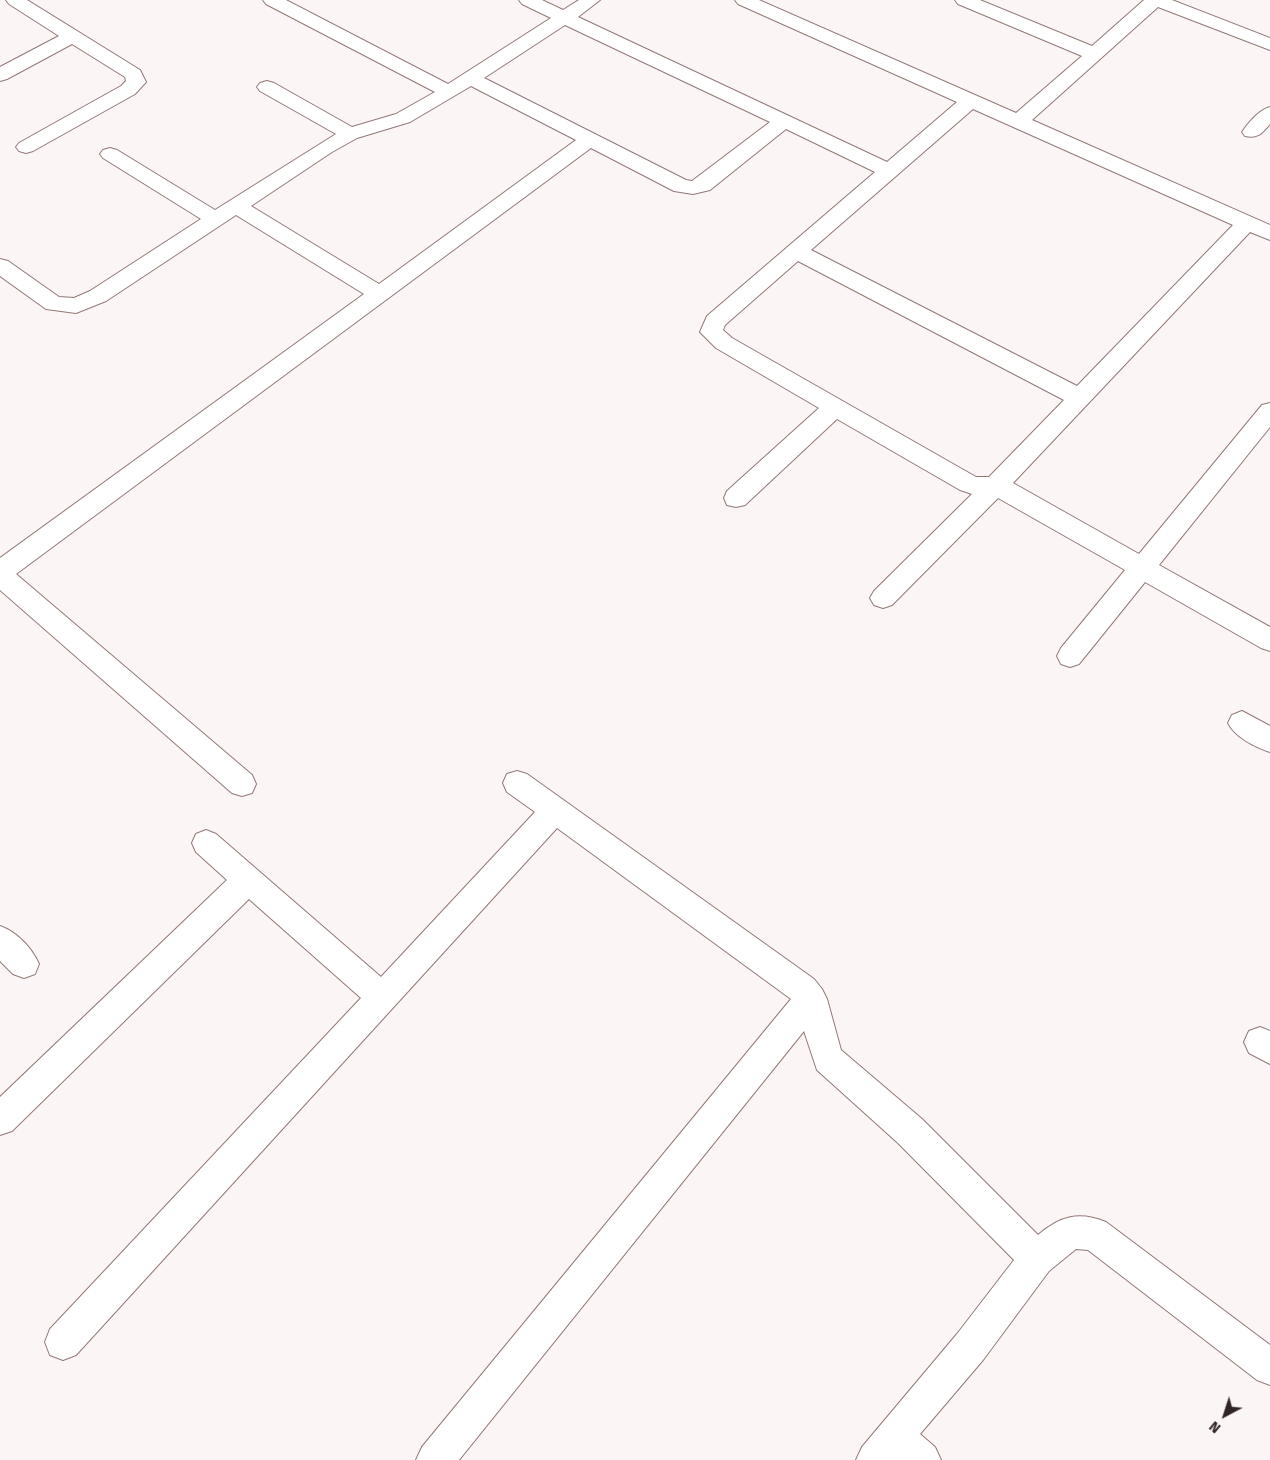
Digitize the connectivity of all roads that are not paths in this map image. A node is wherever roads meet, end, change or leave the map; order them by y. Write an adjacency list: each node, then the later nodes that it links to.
1 (15, 0): 9 (street)
2 (272, 0): 15 (street)
3 (528, 0): 8 (street)
4 (591, 0): 8 (street)
5 (744, 0): 16 (street)
6 (964, 0): 11 (street)
7 (1156, 0): 10 (street); 11 (street)
8 (565, 18): 13 (street); 18 (street)
9 (73, 36): 12 (street); 23 (street)
10 (1270, 44)
11 (1094, 54): 19 (street)
12 (0, 75)
13 (470, 78): 15 (street); 22 (street)
14 (267, 87): 21 (street)
15 (449, 92): 21 (street)
16 (971, 100): 19 (street); 25 (street)
17 (1270, 113): 20 (street)
18 (784, 121): 22 (street); 25 (street)
19 (1019, 121): 28 (street)
20 (1252, 132)
21 (350, 134): 26 (street)
22 (590, 139): 32 (street)
23 (26, 147)
24 (110, 154): 27 (street)
25 (890, 171): 30 (street)
26 (236, 206): 27 (street); 32 (street)
27 (215, 220): 31 (street)
28 (1247, 223): 29 (street); 33 (street)
29 (1270, 233)
30 (796, 251): 33 (street); 34 (street)
31 (0, 266)
32 (380, 294): 39 (street)
33 (1078, 397): 36 (street)
34 (835, 407): 36 (street); 37 (street)
35 (1270, 411): 38 (street)
36 (996, 485): 38 (street); 40 (street)
37 (736, 498)
38 (1142, 570): 41 (street); 42 (street)
39 (0, 574): 46 (street)
40 (883, 598)
41 (1270, 640)
42 (1070, 656)
43 (1242, 723): 44 (street)
44 (1270, 740)
45 (517, 783): 47 (street)
46 (242, 784)
47 (555, 811): 52 (street); 53 (street)
48 (206, 843): 49 (street)
49 (248, 880): 52 (street); 54 (street)
50 (0, 940): 51 (street)
51 (24, 964)
52 (382, 997): 56 (street)
53 (811, 999): 55 (street); 59 (street)
54 (0, 1119)
55 (1037, 1259): 57 (street); 58 (street)
56 (62, 1342)
57 (1270, 1367)
58 (885, 1448): 60 (street)
59 (435, 1460)
60 (922, 1460)

